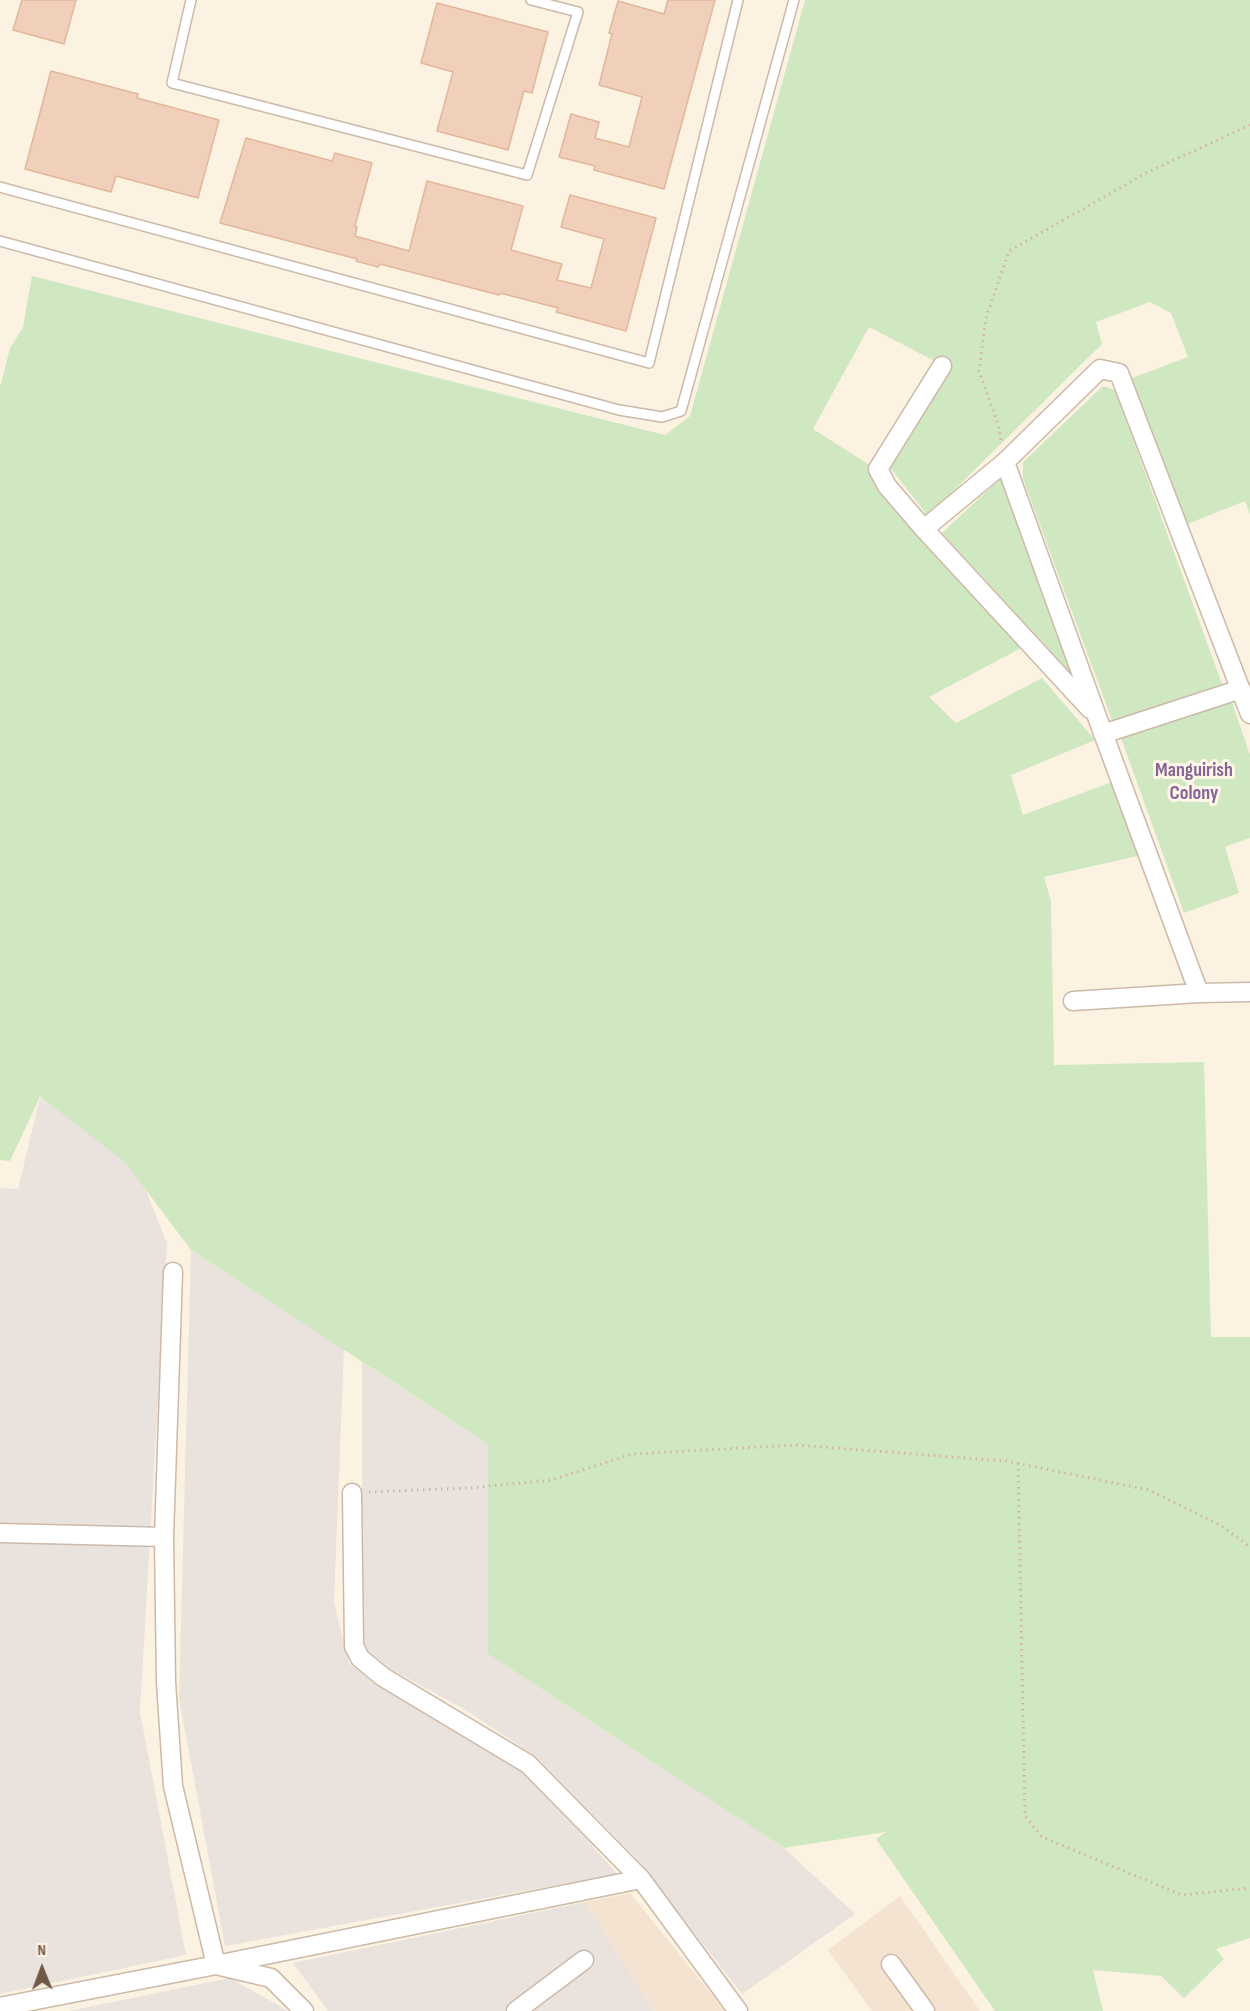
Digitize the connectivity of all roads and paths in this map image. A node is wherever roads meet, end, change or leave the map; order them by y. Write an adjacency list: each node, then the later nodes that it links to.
1 (191, 0): 2 (lane)
2 (531, 0)
3 (738, 0): 6 (lane)
4 (794, 0): 7 (lane)
5 (1250, 125): 9 (path)
6 (0, 187)
7 (0, 241)
8 (942, 366): 10 (street)
9 (1005, 462): 10 (street); 11 (street); 12 (street)
10 (924, 529): 12 (street)
11 (1241, 689): 13 (street); 14 (street)
12 (1096, 714): 14 (street)
13 (1250, 714)
14 (1103, 734): 16 (street)
15 (1250, 992): 16 (street)
16 (1199, 993): 17 (street)
17 (1073, 1001)
18 (173, 1272): 22 (street)
19 (1018, 1463): 20 (path); 23 (path); 25 (path)
20 (352, 1493): 24 (street)
21 (0, 1533): 22 (street)
22 (164, 1537): 28 (street)
23 (1250, 1546)
24 (641, 1879): 28 (street); 32 (street)
25 (1250, 1888)
26 (584, 1960): 31 (street)
27 (891, 1964): 33 (street)
28 (216, 1965): 29 (street); 30 (street)
29 (0, 2007)
30 (304, 2011)
31 (516, 2011)
32 (738, 2011)
33 (925, 2011)

